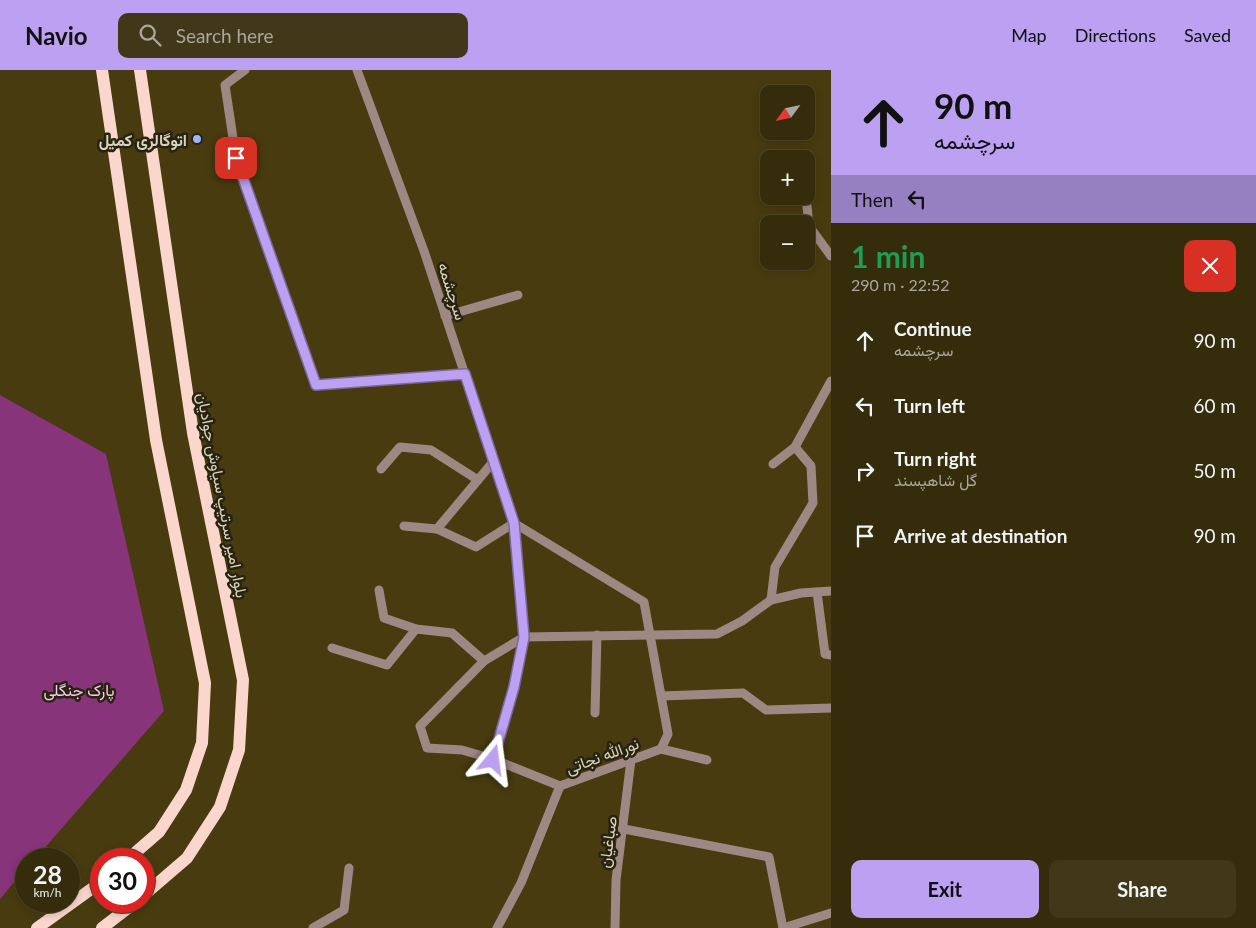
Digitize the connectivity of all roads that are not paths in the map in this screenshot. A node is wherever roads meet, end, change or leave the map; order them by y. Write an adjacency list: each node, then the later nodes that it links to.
1 (102, 70): 39 (main road)
2 (140, 70): 41 (main road, بلوار امیر سرتیپ سیاوش جوادیان)
3 (245, 70): 9 (street)
4 (357, 70): 8 (street, سرچشمه)
5 (807, 205): 6 (street)
6 (831, 256)
7 (518, 295): 8 (street)
8 (445, 316): 9 (street, سرچشمه)
9 (465, 374): 12 (street, سرچشمه)
10 (831, 381): 11 (street)
11 (795, 447): 13 (street); 22 (street)
12 (493, 462): 15 (street); 16 (street, سرچشمه)
13 (772, 464)
14 (380, 469): 15 (street)
15 (478, 480): 18 (street)
16 (514, 523): 18 (street); 24 (street, نورالله نجاتی); 26 (street, سرچشمه)
17 (404, 526): 18 (street)
18 (437, 529)
19 (379, 590): 23 (street)
20 (831, 591): 21 (street)
21 (817, 592): 22 (street); 28 (street)
22 (771, 600): 24 (street)
23 (416, 629): 27 (street); 29 (street)
24 (651, 634): 25 (street); 30 (street, نورالله نجاتی)
25 (598, 635): 26 (street); 32 (street)
26 (524, 637): 29 (street); 34 (street, سرچشمه)
27 (332, 648)
28 (831, 655)
29 (484, 661): 34 (street)
30 (662, 696): 31 (street); 33 (street, نورالله نجاتی)
31 (831, 708)
32 (596, 713)
33 (661, 749): 35 (street, نورالله نجاتی); 36 (street)
34 (493, 760): 37 (street)
35 (632, 760): 37 (street, نورالله نجاتی); 38 (street, صباغیان)
36 (707, 760)
37 (560, 786): 48 (street, نورالله نجاتی)
38 (624, 829): 49 (street, صباغیان); 50 (street)
39 (141, 848)
40 (349, 868): 47 (street)
41 (155, 886)
42 (90, 890): 45 (main road)
43 (121, 913): 46 (main road)
44 (831, 913): 50 (street)
45 (38, 928)
46 (102, 928)
47 (313, 928)
48 (497, 928)
49 (615, 928)
50 (783, 928)

